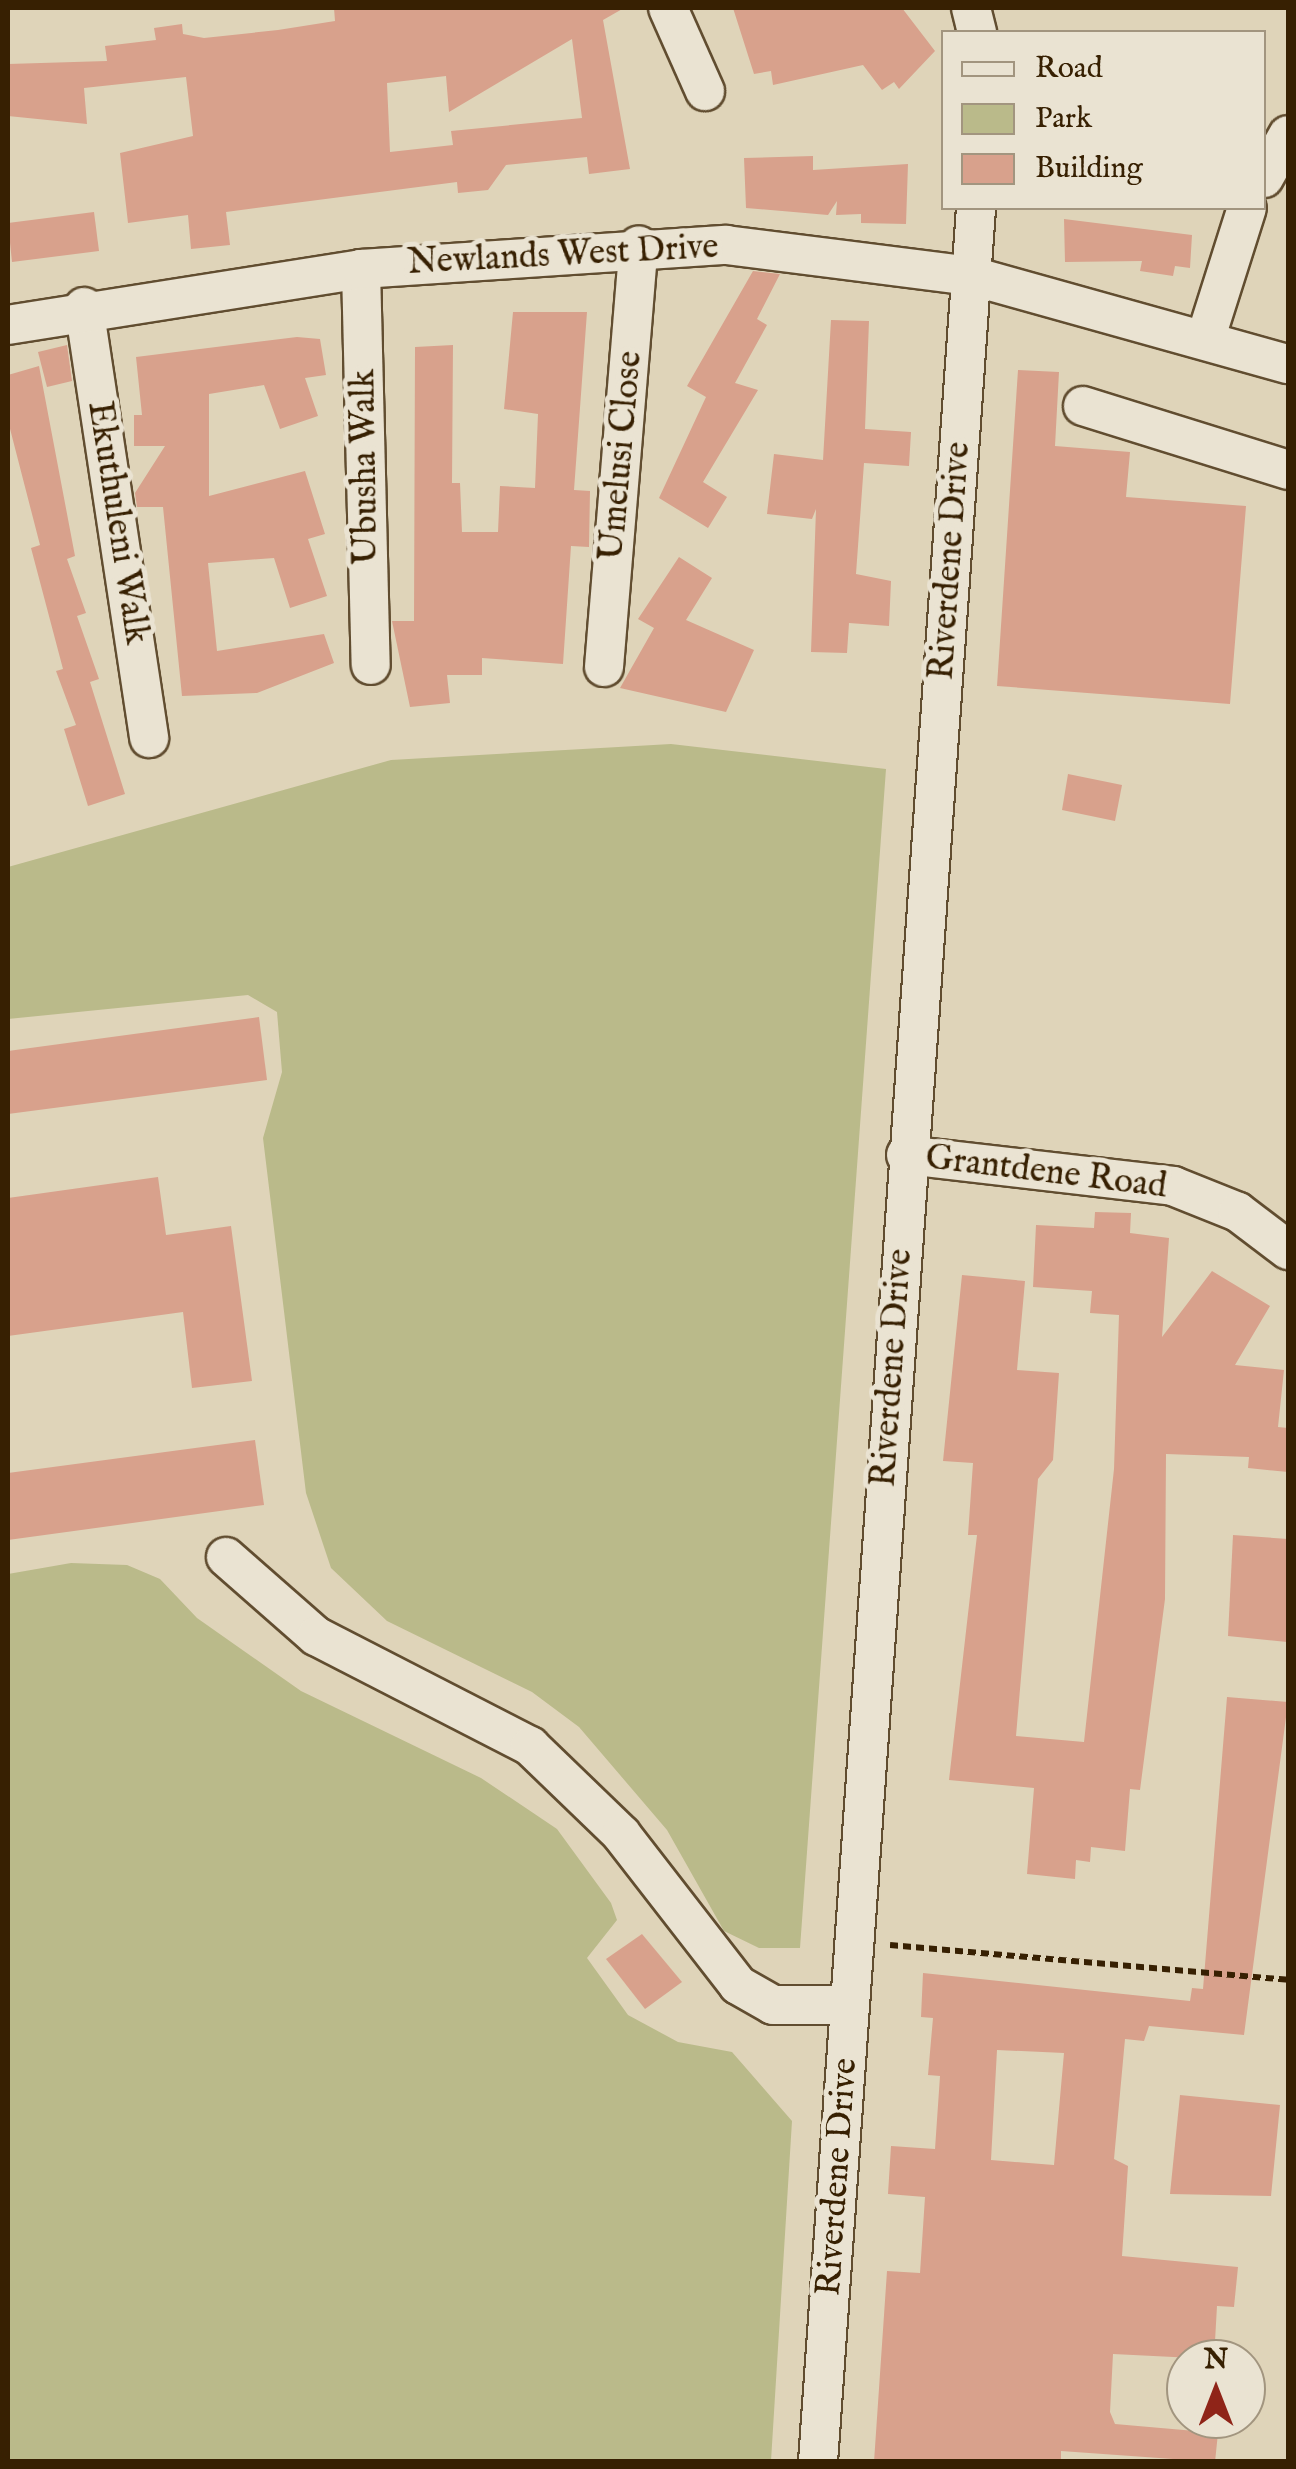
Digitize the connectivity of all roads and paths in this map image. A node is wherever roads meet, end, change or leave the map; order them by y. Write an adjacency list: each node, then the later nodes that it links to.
1 (668, 8): 2 (street)
2 (705, 91)
3 (1288, 135): 4 (street)
4 (1266, 174)
5 (976, 210): 9 (street, Riverdene Drive)
6 (1246, 210): 12 (street)
7 (640, 244): 8 (street, Newlands West Drive); 9 (street, Newlands West Drive); 17 (street, Umelusi Close)
8 (361, 269): 10 (street, Newlands West Drive); 16 (street, Ubusha Walk)
9 (972, 276): 12 (street, Newlands West Drive); 19 (street, Riverdene Drive)
10 (84, 307): 11 (street, Newlands West Drive); 18 (street, Ekuthuleni Walk)
11 (8, 325)
12 (1206, 338): 13 (street, Newlands West Drive)
13 (1288, 364)
14 (1083, 406): 15 (street)
15 (1288, 470)
16 (372, 665)
17 (604, 667)
18 (149, 738)
19 (906, 1155): 20 (street, Grantdene Road); 22 (street, Riverdene Drive)
20 (1288, 1250)
21 (226, 1557): 24 (street)
22 (854, 1942): 23 (path); 24 (street, Riverdene Drive)
23 (1288, 1980)
24 (850, 2005): 25 (street, Riverdene Drive)
25 (818, 2462)

